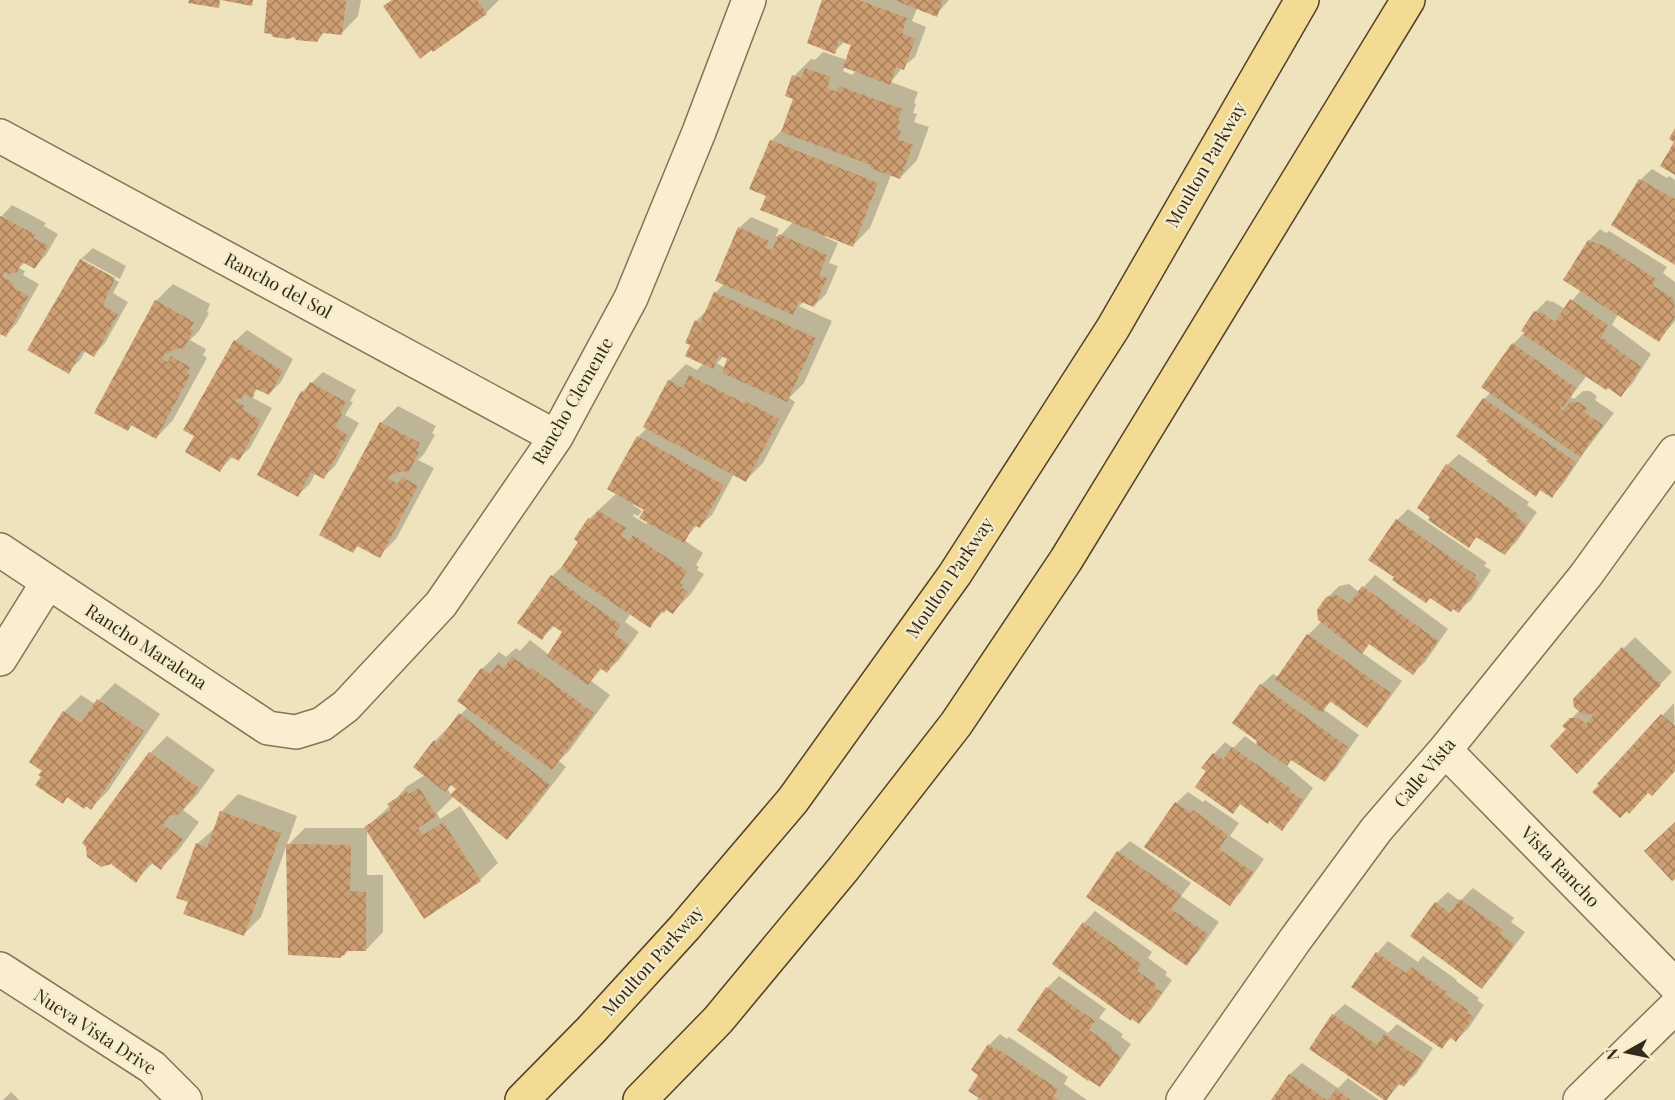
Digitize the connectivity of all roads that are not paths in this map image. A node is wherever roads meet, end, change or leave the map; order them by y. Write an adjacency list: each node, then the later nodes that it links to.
1 (749, 0): 5 (street, Rancho Clemente)
2 (1302, 0): 16 (main road, Moulton Parkway)
3 (1408, 0): 17 (main road)
4 (0, 136): 5 (street, Rancho del Sol)
5 (555, 437): 10 (street, Rancho Clemente)
6 (1675, 452): 11 (street, Calle Vista)
7 (0, 550): 8 (street, Rancho Maralena)
8 (48, 582): 9 (street); 10 (street, Rancho Maralena)
9 (0, 658)
10 (296, 732)
11 (1444, 750): 13 (street, Vista Rancho); 18 (street, Calle Vista)
12 (0, 969): 15 (street, Nueva Vista Drive)
13 (1675, 985)
14 (1675, 1007): 19 (street)
15 (185, 1100)
16 (522, 1100)
17 (640, 1100)
18 (1183, 1100)
19 (1580, 1100)

